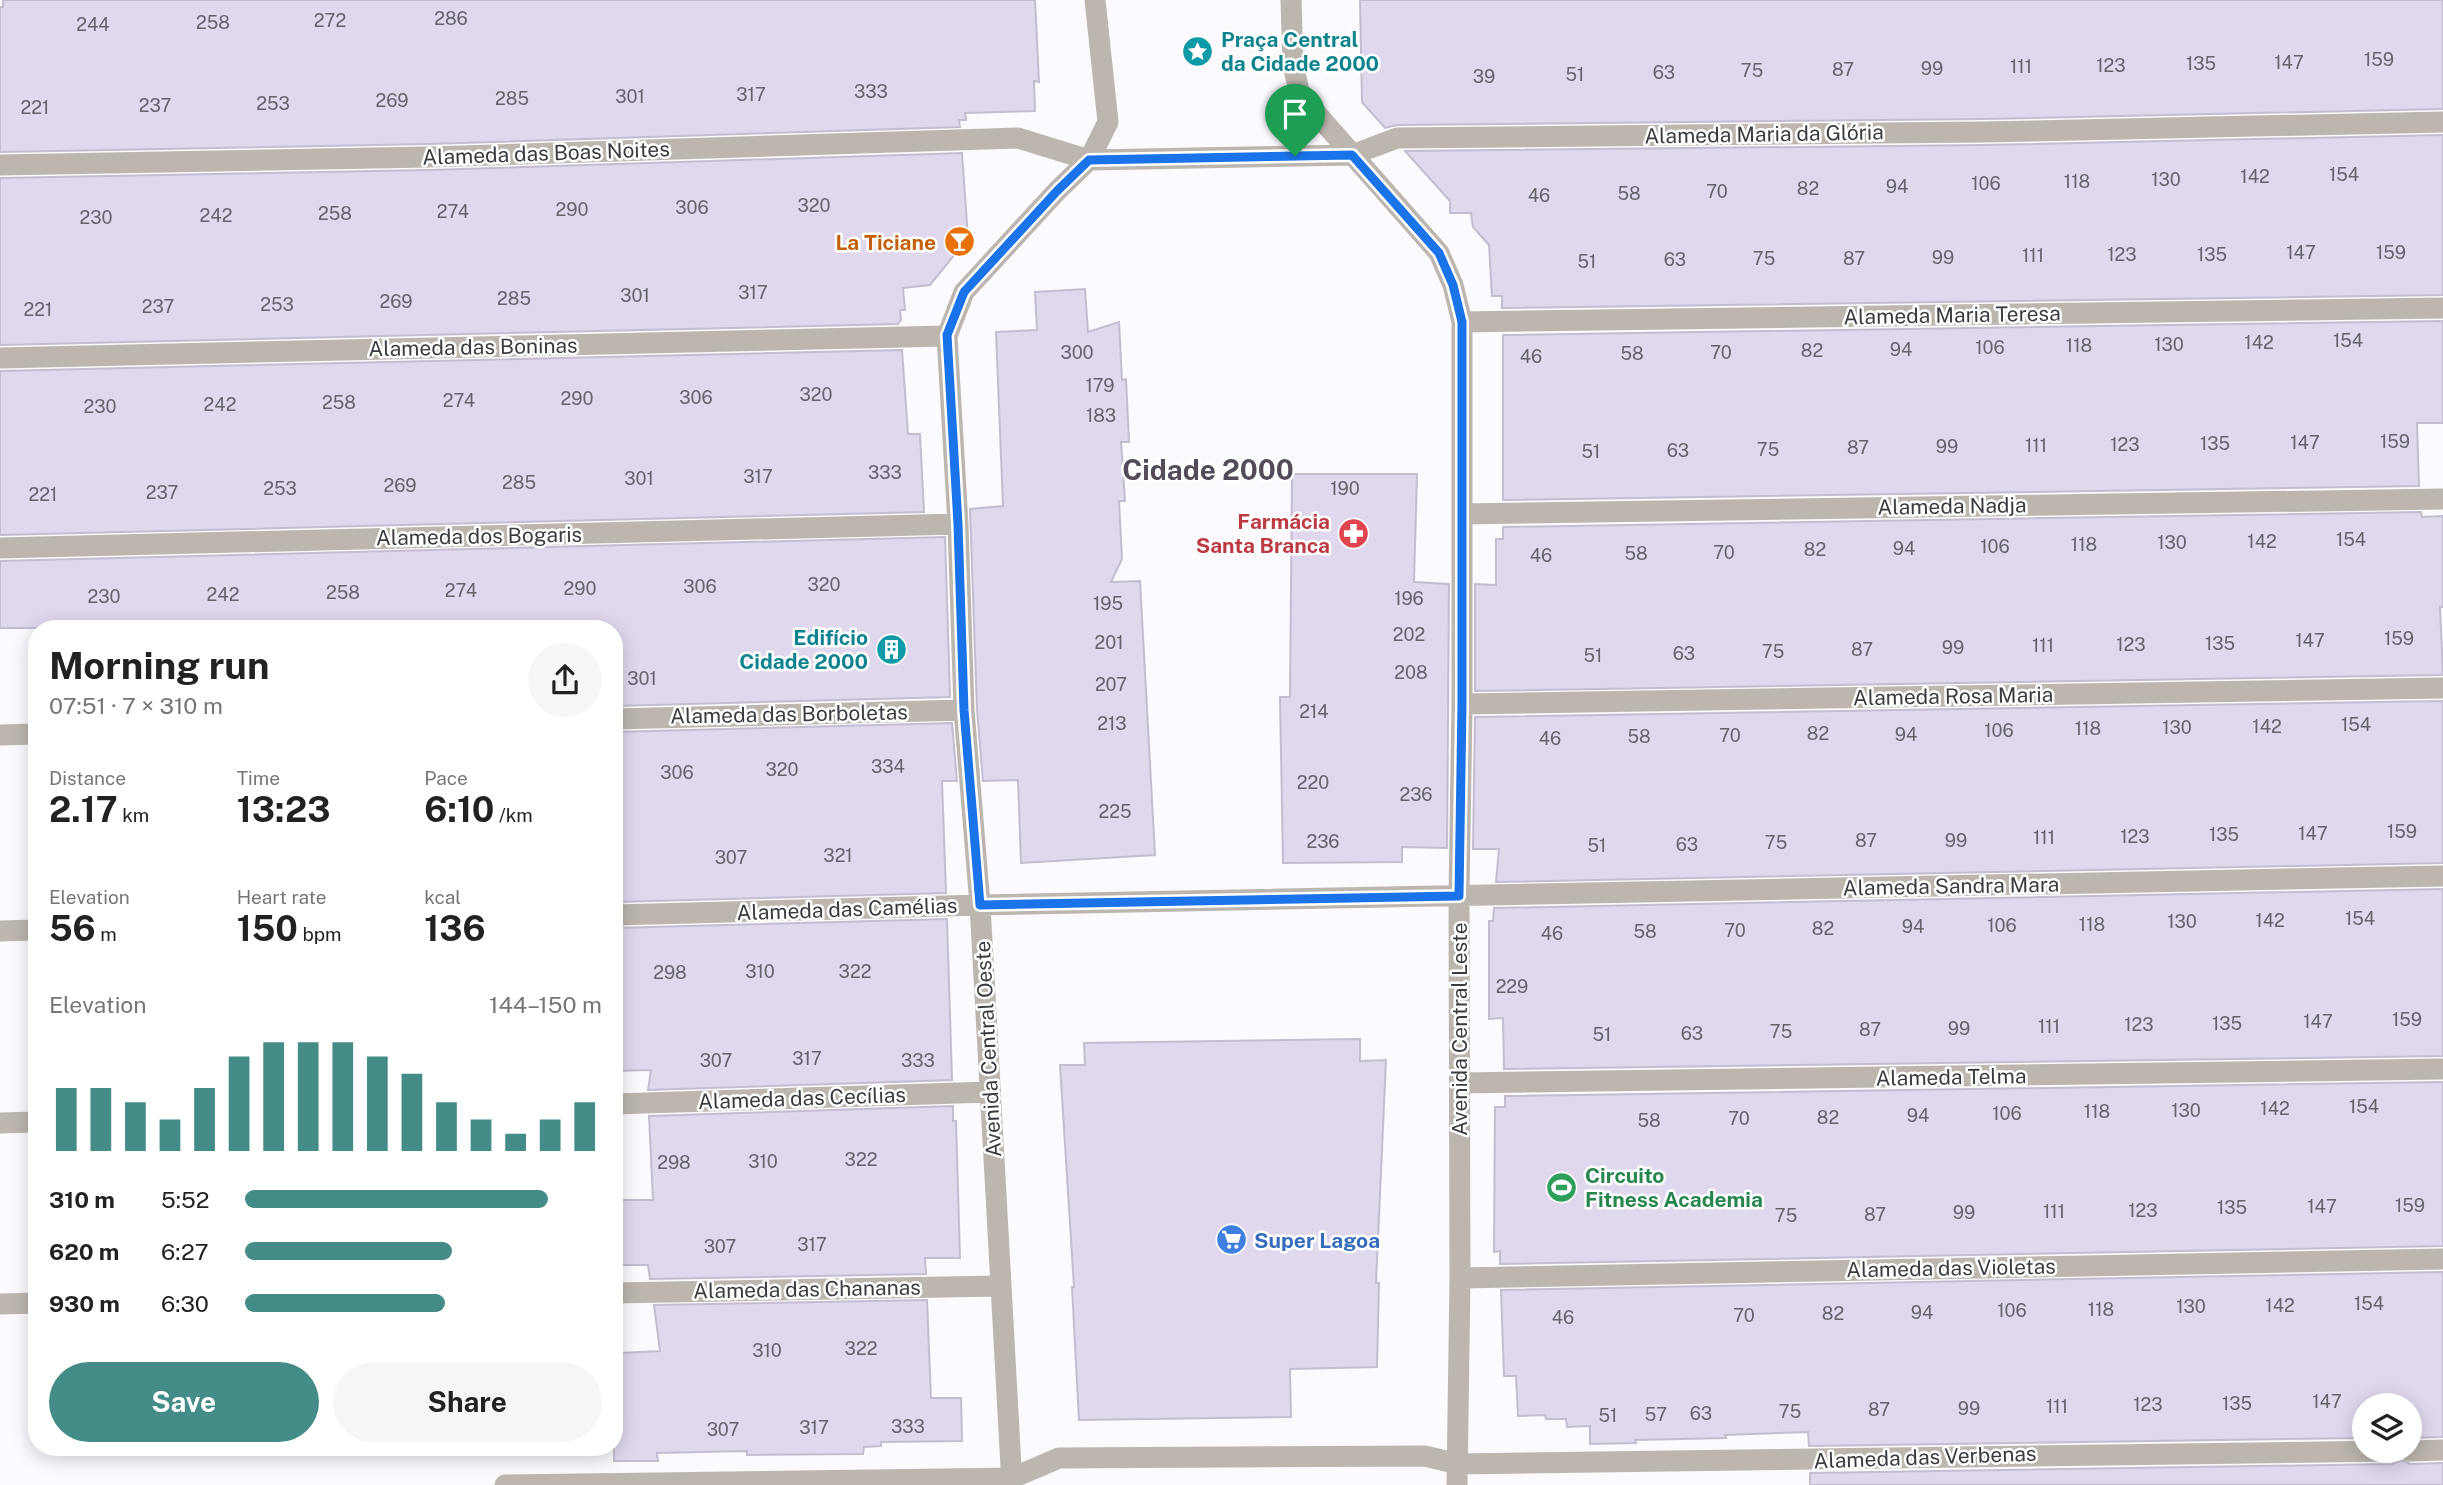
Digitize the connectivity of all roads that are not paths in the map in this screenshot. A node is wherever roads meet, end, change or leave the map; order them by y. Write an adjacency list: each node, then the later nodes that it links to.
1 (1095, 0): 5 (street, Avenida Central Oeste)
2 (1291, 0): 4 (street, Avenida Central Leste)
3 (2443, 122): 4 (street, Alameda Maria da Glória)
4 (1352, 155): 5 (street, Alameda Maria da Glória); 8 (street, Avenida Central Leste)
5 (1089, 160): 6 (street, Alameda das Boas Noites); 9 (street, Avenida Central Oeste)
6 (0, 165)
7 (2443, 308): 8 (street, Alameda Maria Teresa)
8 (1462, 322): 12 (street, Avenida Central Leste)
9 (947, 335): 10 (street, Alameda das Boninas); 13 (street, Avenida Central Oeste)
10 (0, 358)
11 (2443, 499): 12 (street, Alameda Nadja)
12 (1462, 514): 16 (street, Avenida Central Leste)
13 (958, 524): 14 (street, Alameda dos Bogaris); 17 (street, Avenida Central Oeste)
14 (0, 548)
15 (2443, 688): 16 (street, Alameda Rosa Maria)
16 (1462, 704): 22 (street, Avenida Central Leste)
17 (964, 710): 18 (street, Alameda das Borboletas); 23 (street, Avenida Central Oeste)
18 (623, 719)
19 (28, 734): 20 (street)
20 (0, 735)
21 (2443, 876): 22 (street, Alameda Sandra Mara)
22 (1459, 896): 23 (street, Alameda das Camélias); 28 (street, Avenida Central Leste)
23 (980, 905): 24 (street, Alameda das Camélias); 29 (street, Avenida Central Oeste)
24 (623, 915)
25 (28, 930): 26 (street)
26 (0, 931)
27 (2443, 1069): 28 (street, Alameda Telma)
28 (1460, 1083): 34 (street, Avenida Central Leste)
29 (990, 1092): 30 (street, Alameda das Cecílias); 35 (street, Avenida Central Oeste)
30 (623, 1104)
31 (28, 1122): 32 (street)
32 (0, 1123)
33 (2443, 1259): 34 (street, Alameda das Violetas)
34 (1460, 1278): 42 (street, Avenida Central Leste)
35 (1000, 1286): 36 (street, Alameda das Chananas); 43 (street, Avenida Central Oeste)
36 (623, 1293)
37 (28, 1303): 38 (street)
38 (0, 1304)
39 (2443, 1450): 41 (street)
40 (2352, 1451): 42 (street, Alameda das Verbenas)
41 (2422, 1451)
42 (1458, 1474): 43 (street, Alameda das Verbenas)
43 (1012, 1481): 44 (street)
44 (505, 1485)

